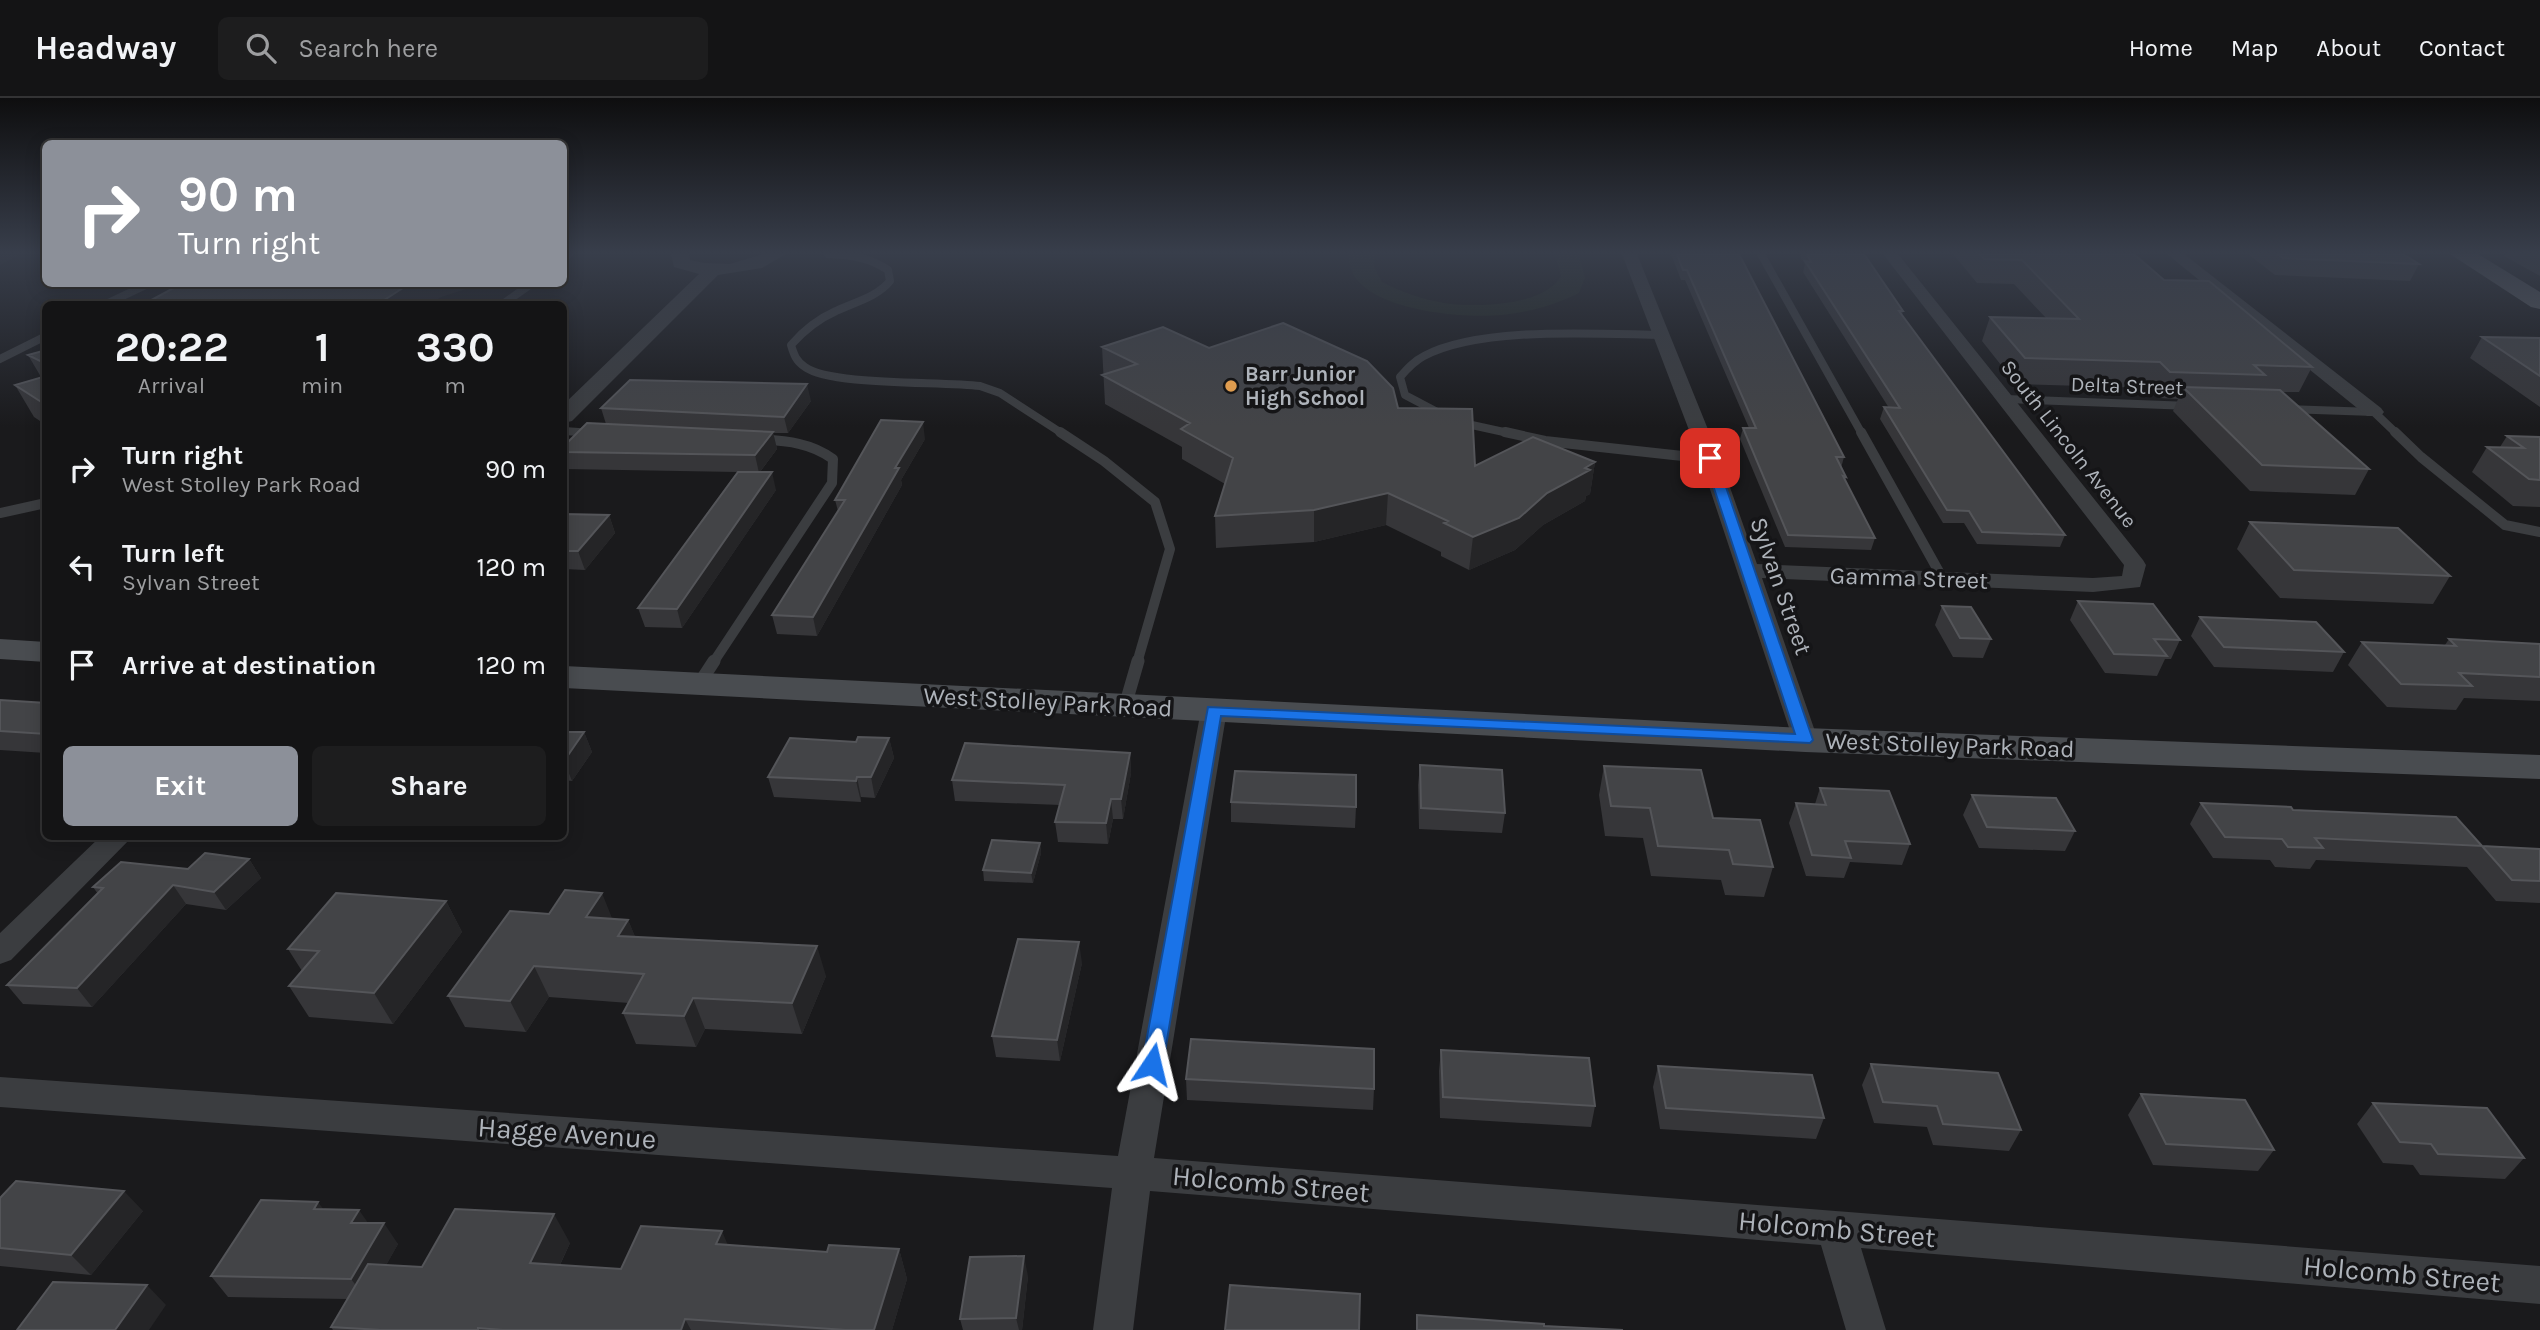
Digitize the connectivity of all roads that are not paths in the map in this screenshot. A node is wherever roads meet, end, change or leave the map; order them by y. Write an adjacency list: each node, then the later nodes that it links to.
1 (671, 311): 14 (street)
2 (836, 311): 29 (lane)
3 (1652, 311): 7 (street, Sylvan Street)
4 (1793, 311): 23 (lane)
5 (1936, 311): 10 (street, South Lincoln Avenue)
6 (2247, 311): 13 (street)
7 (1662, 335): 18 (street, Sylvan Street); 18 (lane)
8 (42, 338): 9 (lane)
9 (0, 359)
10 (2005, 399): 11 (lane, Delta Street); 24 (street, South Lincoln Avenue)
11 (2207, 406)
12 (2277, 408): 13 (lane)
13 (2374, 412): 21 (lane)
14 (567, 413)
15 (567, 432): 16 (lane)
16 (601, 433)
17 (751, 438): 28 (lane)
18 (1710, 458): 22 (street, Sylvan Street)
19 (42, 504): 20 (lane)
20 (0, 513)
21 (2540, 532)
22 (1749, 571): 23 (street, Gamma Street); 31 (street, Sylvan Street)
23 (1943, 579): 24 (street, Gamma Street)
24 (2069, 584)
25 (0, 649): 26 (main road)
26 (42, 652)
27 (567, 677): 28 (main road, West Stolley Park Road)
28 (699, 684): 29 (main road, West Stolley Park Road)
29 (1125, 706): 30 (main road, West Stolley Park Road)
30 (1214, 710): 31 (main road, West Stolley Park Road); 36 (street)
31 (1805, 740): 32 (main road, West Stolley Park Road)
32 (2540, 768)
33 (115, 840): 34 (street)
34 (0, 953)
35 (0, 1092): 36 (street, Hagge Avenue)
36 (1133, 1173): 37 (street, Holcomb Street); 39 (street)
37 (1835, 1228): 38 (street, Holcomb Street); 40 (street)
38 (2540, 1285)
39 (1113, 1330)
40 (1866, 1330)

